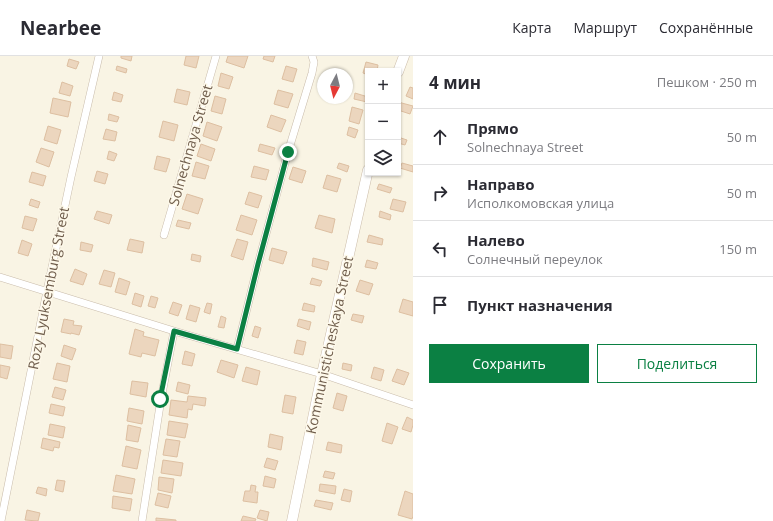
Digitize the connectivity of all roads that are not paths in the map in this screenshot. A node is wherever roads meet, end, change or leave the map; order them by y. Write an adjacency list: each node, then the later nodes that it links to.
1 (99, 56): 9 (street, Rozy Lyuksemburg Street)
2 (216, 56): 7 (street, Solnechnaya Street)
3 (312, 56): 11 (street)
4 (404, 56): 5 (main road)
5 (400, 68)
6 (367, 176): 12 (main road, Kommunisticheskaya Street)
7 (164, 235)
8 (0, 277): 9 (street)
9 (47, 291): 10 (street); 14 (street, Rozy Lyuksemburg Street)
10 (174, 331): 11 (street); 15 (street)
11 (237, 349): 12 (street)
12 (322, 374): 13 (street); 16 (main road, Kommunisticheskaya Street)
13 (413, 406)
14 (2, 521)
15 (142, 521)
16 (292, 521)

